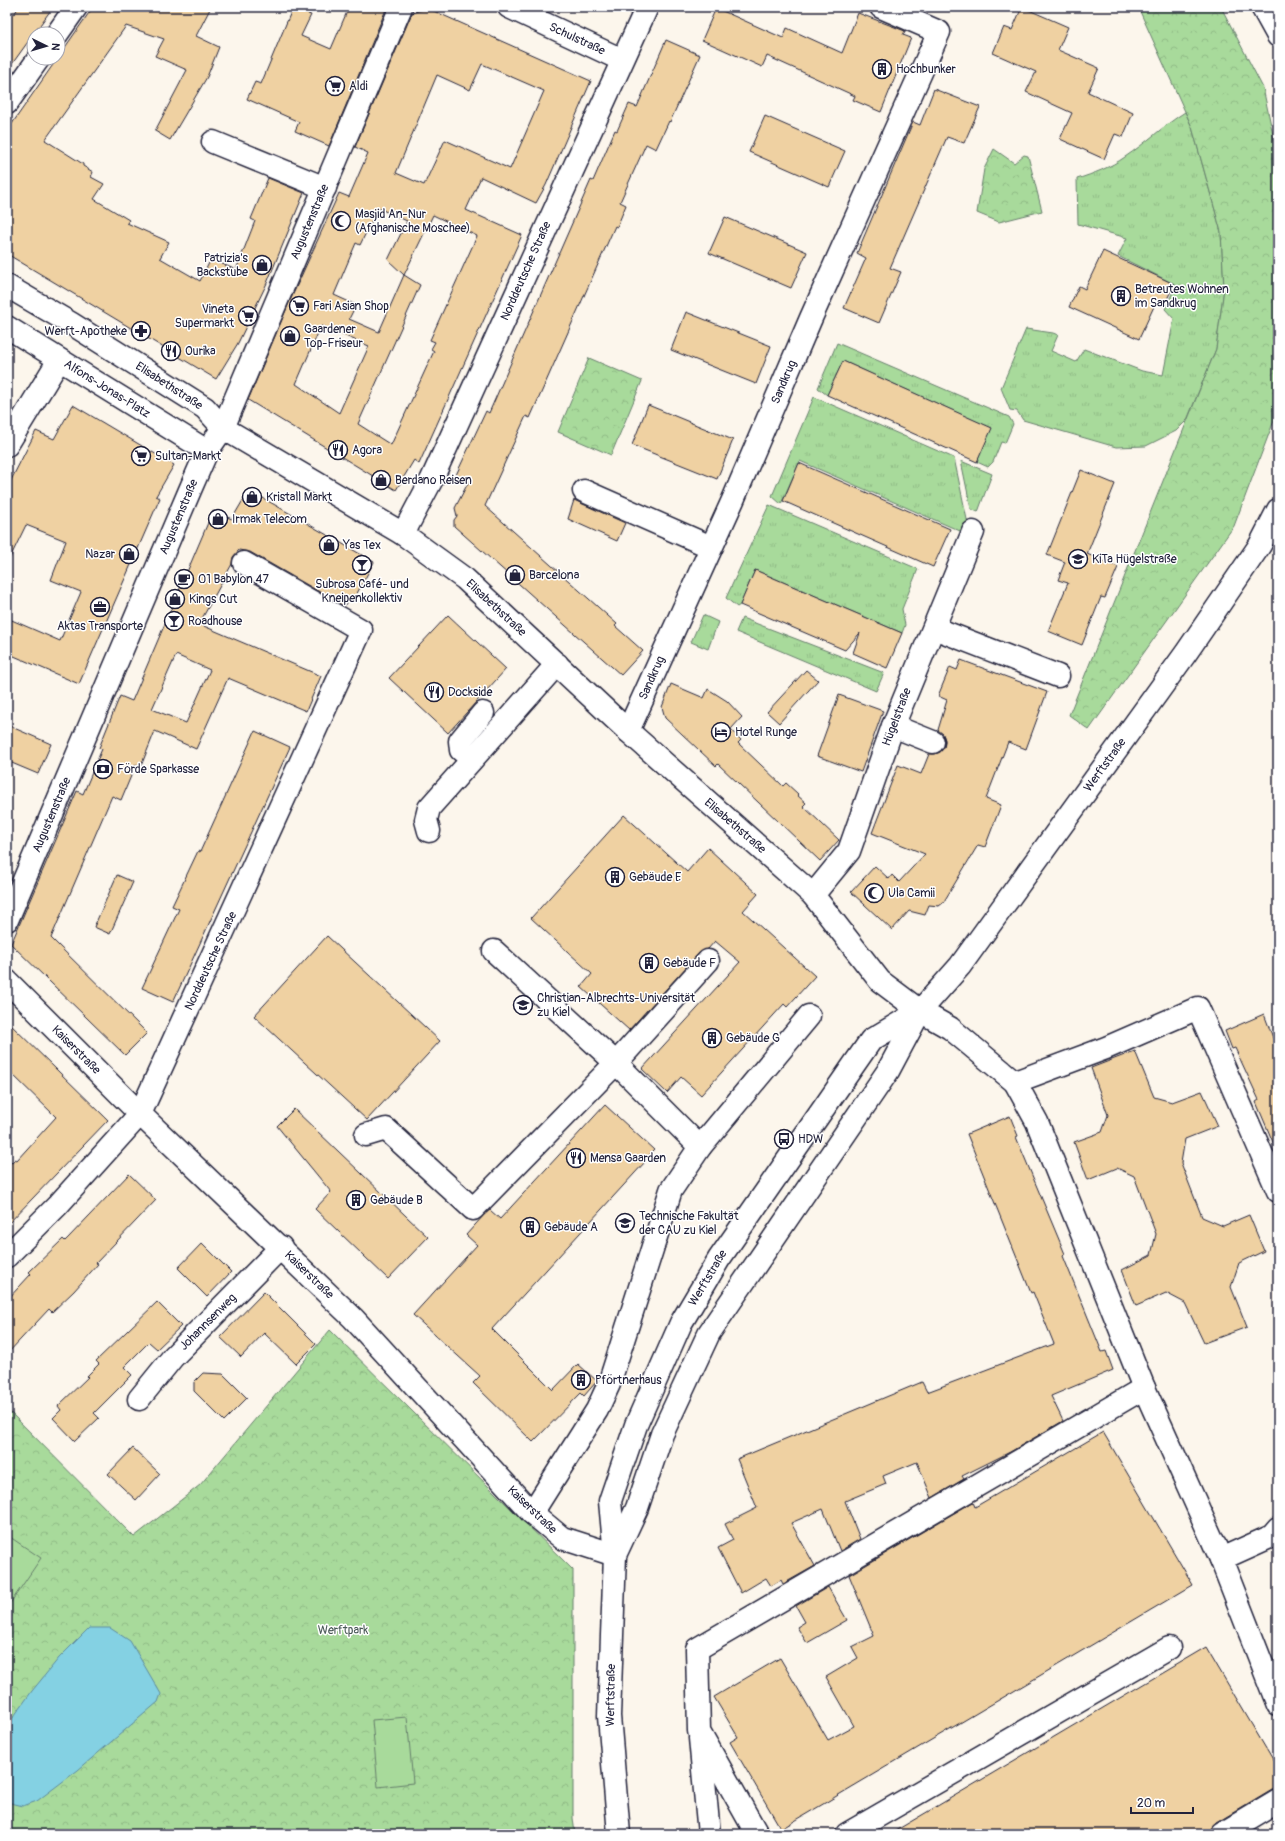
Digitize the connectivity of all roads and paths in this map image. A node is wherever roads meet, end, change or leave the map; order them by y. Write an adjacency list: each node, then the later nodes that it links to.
1 (76, 7): 7 (street)
2 (401, 7): 13 (street, Augustenstraße)
3 (509, 7): 9 (street, Schulstraße)
4 (647, 7): 9 (street, Norddeutsche Straße)
5 (882, 7): 24 (street, Sandkrug)
6 (1262, 7): 8 (street)
7 (62, 26)
8 (1278, 36)
9 (622, 60): 23 (street, Norddeutsche Straße)
10 (33, 66): 11 (street)
11 (7, 103)
12 (213, 142): 13 (street)
13 (324, 188): 17 (street, Augustenstraße)
14 (7, 286): 17 (street, Elisabethstraße)
15 (7, 327): 16 (street, Alfons-Jonas-Platz)
16 (59, 360): 18 (street); 19 (street, Alfons-Jonas-Platz)
17 (223, 428): 19 (street, Augustenstraße); 23 (street, Elisabethstraße)
18 (7, 445)
19 (207, 451): 36 (street, Augustenstraße)
20 (584, 492): 24 (street)
21 (1278, 510): 40 (street, Werftstraße)
22 (973, 532): 26 (street, Hügelstraße)
23 (403, 534): 27 (street, Elisabethstraße)
24 (711, 547): 31 (street, Sandkrug)
25 (244, 563): 44 (street, Norddeutsche Straße)
26 (934, 628): 28 (street); 30 (street, Hügelstraße)
27 (557, 664): 31 (street, Elisabethstraße); 33 (street)
28 (1058, 676)
29 (483, 713): 33 (street)
30 (893, 726): 32 (street); 35 (street, Hügelstraße)
31 (628, 731): 35 (street, Elisabethstraße)
32 (933, 742)
33 (472, 760): 34 (street)
34 (429, 831)
35 (813, 895): 40 (street, Elisabethstraße)
36 (7, 920)
37 (494, 951): 42 (street)
38 (708, 961): 42 (street)
39 (7, 981): 44 (street, Kaiserstraße)
40 (920, 1011): 43 (street, Elisabethstraße); 54 (street, Werftstraße); 54 (street, Werftstraße)
41 (809, 1016): 46 (street)
42 (616, 1063): 45 (street); 46 (street)
43 (1015, 1082): 47 (street); 50 (street)
44 (140, 1114): 48 (street, Kaiserstraße); 49 (street, Norddeutsche Straße)
45 (366, 1134)
46 (700, 1146): 52 (street)
47 (1278, 1191)
48 (281, 1248): 51 (street, Johannsenweg); 52 (street, Kaiserstraße)
49 (7, 1256)
50 (1144, 1388): 55 (street); 58 (street)
51 (139, 1399)
52 (532, 1513): 54 (street, Kaiserstraße)
53 (1278, 1529): 55 (street)
54 (615, 1555): 61 (street, Werftstraße)
55 (1221, 1559): 57 (street)
56 (1168, 1648): 63 (street)
57 (1278, 1705)
58 (699, 1731): 60 (street); 62 (street)
59 (1278, 1801): 64 (street)
60 (710, 1829)
61 (619, 1834)
62 (757, 1834)
63 (847, 1834)
64 (1223, 1834)

